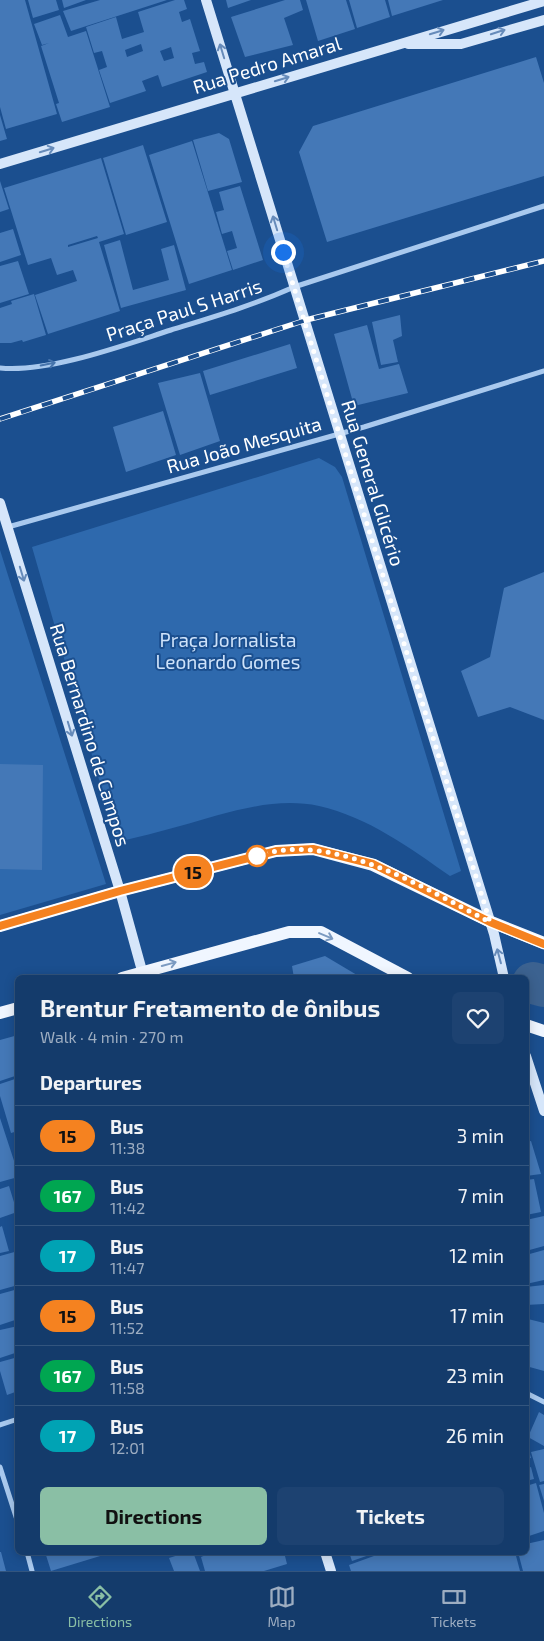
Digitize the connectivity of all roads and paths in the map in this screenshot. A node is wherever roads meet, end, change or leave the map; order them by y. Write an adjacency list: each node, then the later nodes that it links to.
1 (206, 0): 5 (street, Rua General Glicério, one-way to 1)
2 (544, 1): 4 (street, Rua Pedro Amaral, one-way to 2)
3 (544, 20): 4 (street, one-way to 3)
4 (399, 44): 5 (street, Rua Pedro Amaral, one-way to 4)
5 (235, 93): 6 (street, Rua Pedro Amaral, one-way to 5); 8 (street, Rua General Glicério, one-way to 5)
6 (0, 164)
7 (544, 206): 8 (street, Praça Paul S Harris)
8 (294, 287): 9 (street, Praça Paul S Harris, one-way to 8); 11 (street, Rua General Glicério)
9 (0, 368)
10 (544, 371): 11 (street, Rua João Mesquita)
11 (339, 434): 13 (street, Rua João Mesquita); 15 (street, Rua General Glicério)
12 (0, 503): 13 (street, Rua Bernardino de Campos)
13 (8, 527): 14 (street, Rua Bernardino de Campos, one-way to 14)
14 (120, 891): 15 (main road); 16 (main road); 18 (street, Rua Bernardino de Campos)
15 (490, 922): 17 (main road); 20 (street, Rua General Glicério, one-way to 15)
16 (0, 926)
17 (544, 944)
18 (143, 974): 19 (main road, one-way to 19)
19 (402, 975)
20 (503, 975)
21 (15, 1009): 22 (main road)
22 (0, 1013)
23 (529, 1027): 24 (main road)
24 (544, 1031)
25 (529, 1065): 26 (street)
26 (544, 1111)
27 (529, 1394): 28 (street)
28 (544, 1402)
29 (15, 1420): 30 (street)
30 (0, 1425)
31 (0, 1467): 32 (street)
32 (15, 1514)
33 (28, 1555): 35 (street)
34 (327, 1555): 36 (street)
35 (32, 1571)
36 (331, 1571)

